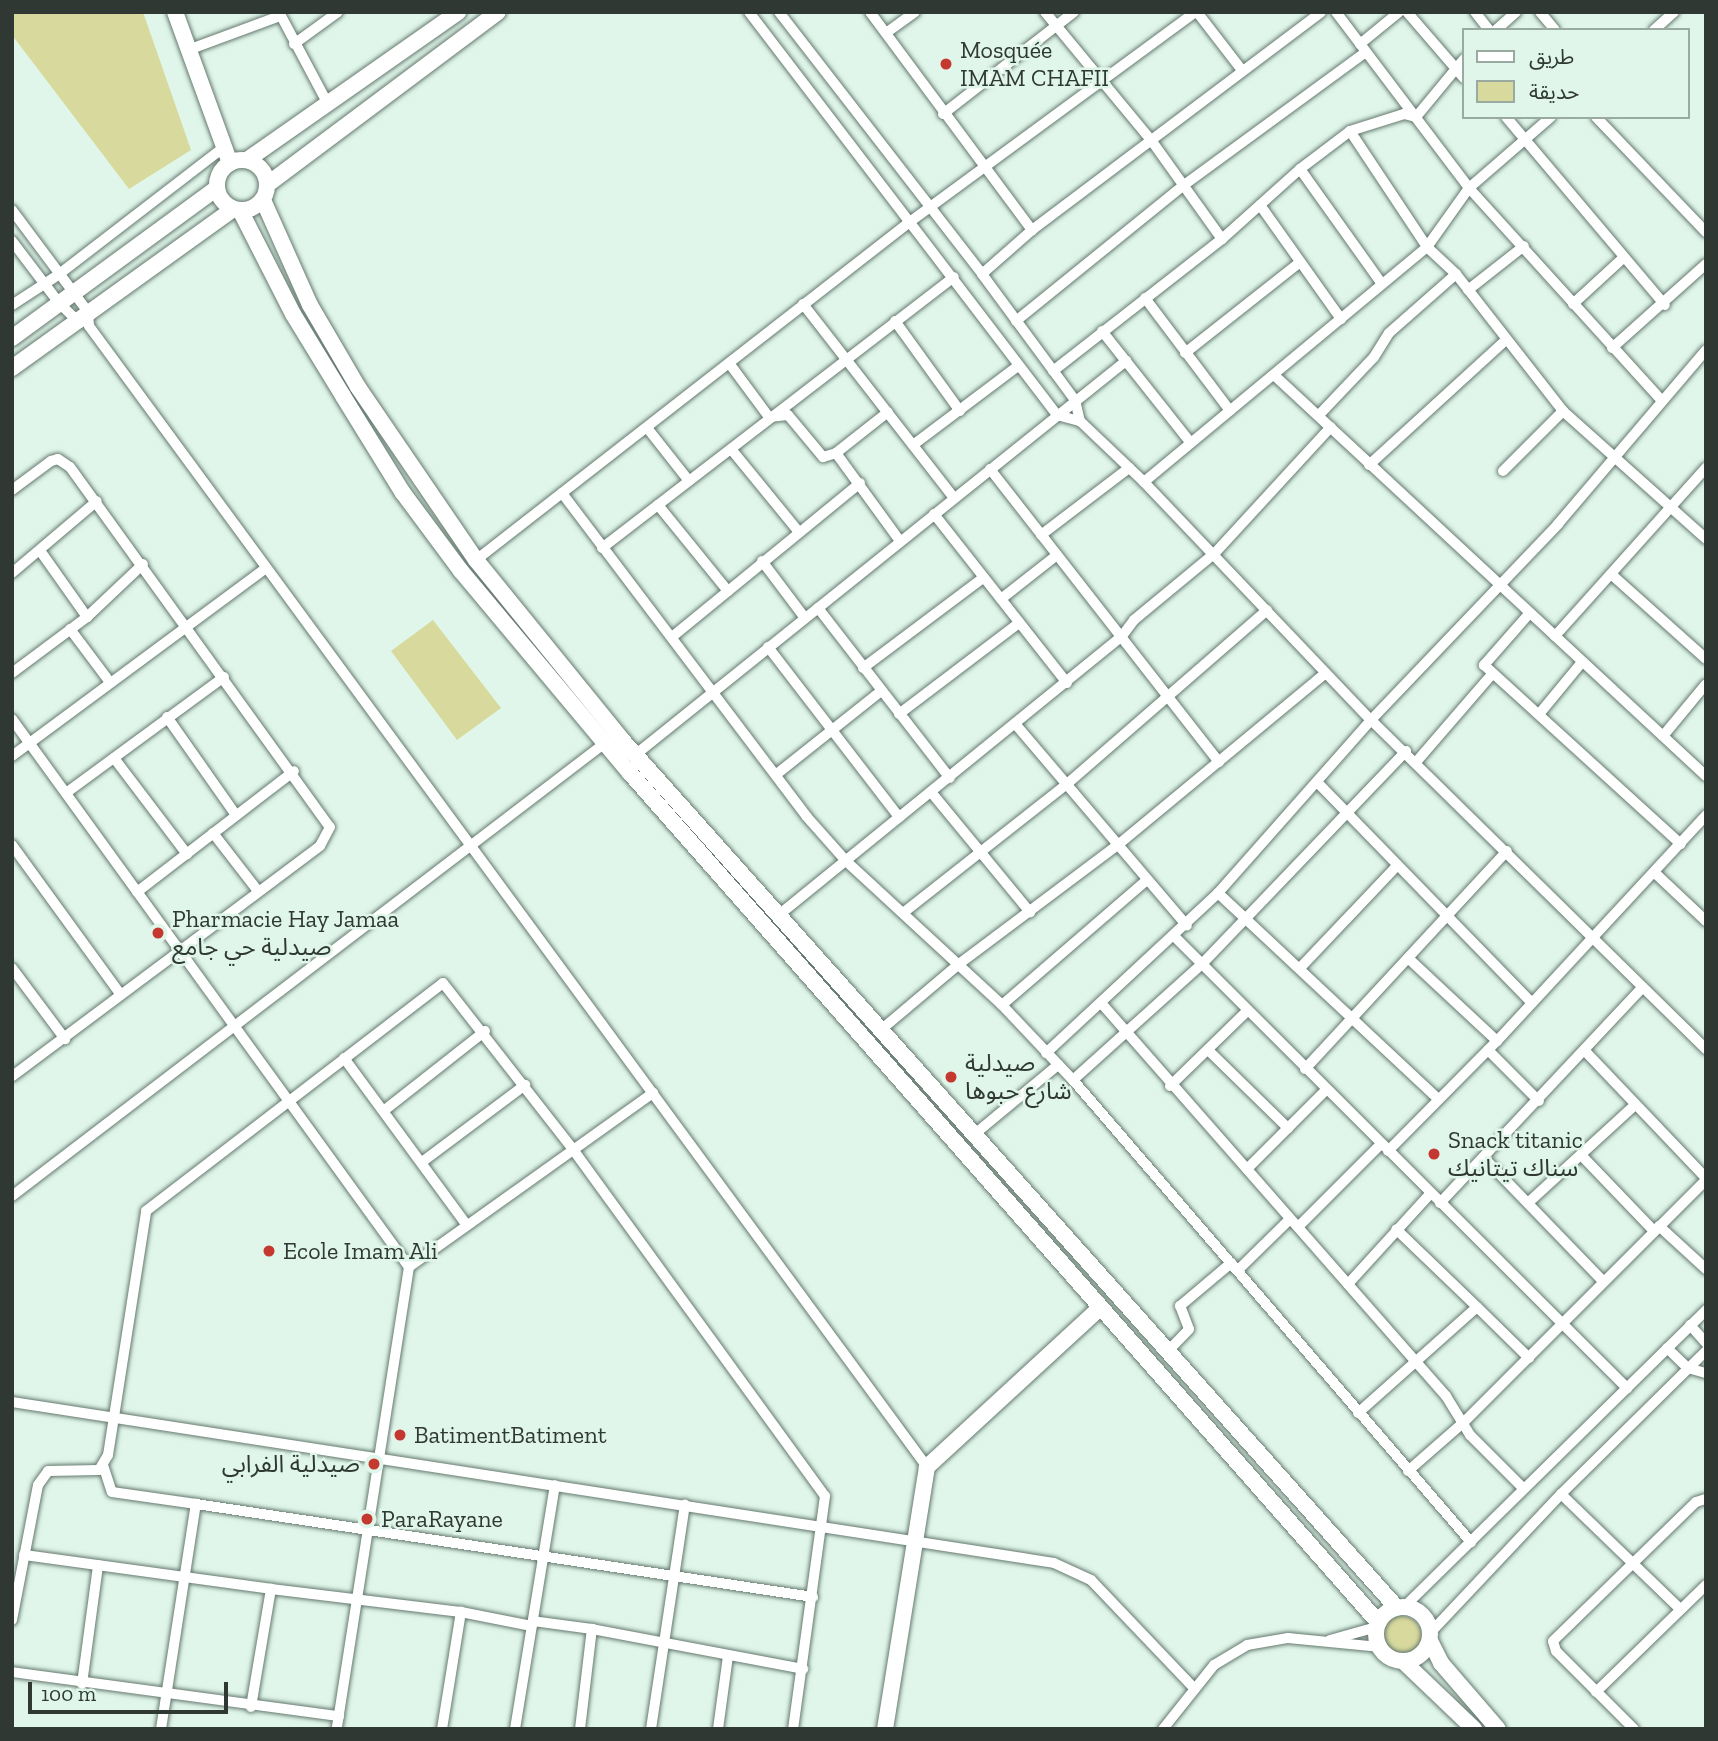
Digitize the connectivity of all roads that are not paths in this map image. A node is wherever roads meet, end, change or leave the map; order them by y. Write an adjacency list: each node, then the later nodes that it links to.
1 (175, 12): 29 (main road)
2 (338, 12): 27 (street)
3 (458, 12): 35 (main road)
4 (498, 12): 48 (main road)
5 (749, 12): 57 (street)
6 (779, 12): 54 (street)
7 (870, 12): 26 (street)
8 (915, 12): 26 (street)
9 (1045, 12): 21 (street)
10 (1074, 12): 21 (street)
11 (1196, 12): 31 (street); 34 (street)
12 (1321, 12): 31 (street)
13 (1336, 12): 28 (street)
14 (1399, 12): 28 (street)
15 (1408, 12): 32 (street)
16 (1475, 12): 22 (street)
17 (1516, 12): 23 (street)
18 (1540, 12): 24 (street)
19 (1674, 12): 25 (street)
20 (280, 14): 27 (street); 29 (street)
21 (1055, 26): 34 (street); 36 (street)
22 (1487, 28)
23 (1498, 28)
24 (1553, 28)
25 (1656, 28)
26 (886, 33): 36 (street)
27 (294, 44): 35 (street)
28 (1363, 48): 37 (street); 49 (street)
29 (188, 50): 44 (main road)
30 (1462, 61): 32 (street)
31 (1241, 69): 43 (street)
32 (1454, 69): 33 (street); 37 (street)
33 (1462, 76)
34 (1100, 83): 43 (street); 47 (street)
35 (329, 106): 45 (main road)
36 (943, 114): 47 (street)
37 (1416, 117): 41 (street); 51 (street)
38 (1508, 119): 42 (street)
39 (1549, 119): 42 (street)
40 (1598, 119): 59 (street)
41 (1350, 131): 46 (street); 63 (street)
42 (1527, 137): 51 (street); 64 (street)
43 (1151, 140): 49 (street); 58 (street)
44 (227, 156): 45 (main road); 50 (main road); 69 (street)
45 (247, 160): 48 (main road)
46 (1300, 169): 53 (street); 72 (street)
47 (985, 170): 54 (street); 58 (street)
48 (268, 184): 52 (main road)
49 (1184, 185): 60 (street); 84 (street)
50 (217, 188): 56 (main road); 74 (main road)
51 (1468, 188): 62 (street); 63 (street)
52 (263, 200): 56 (main road); 138 (main road)
53 (1260, 205): 60 (street); 65 (street)
54 (932, 208): 57 (street); 67 (street)
55 (12, 210): 69 (street)
56 (237, 210): 82 (main road); 182 (main road)
57 (911, 221): 70 (street); 77 (street)
58 (1032, 230): 67 (street)
59 (1706, 232)
60 (1222, 239): 75 (street)
61 (12, 241): 71 (street)
62 (1524, 246): 73 (street); 78 (street)
63 (1427, 247): 68 (street); 72 (street)
64 (1623, 258): 78 (street); 80 (street)
65 (1299, 263): 81 (street); 90 (street)
66 (1706, 264): 80 (street)
67 (982, 274): 84 (street)
68 (1456, 274): 73 (street); 105 (street)
69 (58, 275): 71 (street); 74 (street)
70 (954, 278): 83 (street); 94 (street)
71 (44, 284): 76 (street); 79 (street)
72 (1382, 284): 81 (street)
73 (1468, 290): 87 (street)
74 (73, 294): 76 (main road); 82 (street)
75 (1145, 298): 85 (street); 90 (street)
76 (59, 303): 82 (street); 86 (main road)
77 (803, 304): 91 (street); 93 (street)
78 (1573, 304): 88 (street)
79 (12, 305)
80 (1665, 305): 88 (street)
81 (1341, 319): 97 (street)
82 (84, 320): 95 (main road); 141 (street)
83 (895, 321): 91 (street); 100 (street)
84 (1016, 321): 96 (street)
85 (1102, 331): 92 (street); 96 (street)
86 (12, 338)
87 (1505, 341): 102 (street); 115 (street)
88 (1612, 348): 98 (street)
89 (1706, 350): 98 (street)
90 (1185, 353): 101 (street)
91 (847, 359): 103 (street); 106 (street)
92 (1125, 361): 99 (street); 110 (street)
93 (729, 363): 106 (street); 109 (street)
94 (1018, 366): 100 (street); 104 (street)
95 (12, 368)
96 (1053, 372): 99 (street)
97 (1275, 374): 101 (street); 105 (street)
98 (1660, 399): 114 (street)
99 (1075, 400): 104 (street); 107 (street)
100 (960, 411): 111 (street)
101 (1230, 411): 110 (street)
102 (1563, 411): 114 (street); 119 (street)
103 (888, 412): 111 (street); 113 (street)
104 (1056, 415): 107 (street); 118 (street)
105 (1319, 415): 108 (street)
106 (771, 419): 112 (street); 113 (street)
107 (1080, 421): 116 (street)
108 (1331, 427): 115 (street); 136 (street)
109 (648, 429): 120 (street); 124 (street)
110 (1190, 442): 121 (street)
111 (913, 445): 125 (street)
112 (731, 449): 120 (street); 130 (street)
113 (836, 453): 122 (street)
114 (1612, 458): 128 (street); 145 (street)
115 (1369, 465): 145 (street)
116 (1129, 468): 121 (street); 131 (street)
117 (1706, 468): 128 (street)
118 (990, 469): 125 (street); 131 (street)
119 (1503, 471)
120 (689, 481): 127 (street)
121 (1144, 482): 136 (street)
122 (860, 483): 130 (street); 133 (street)
123 (12, 490): 126 (street)
124 (562, 493): 134 (street); 138 (street)
125 (954, 498): 129 (street)
126 (97, 501): 135 (street); 140 (street)
127 (659, 505): 134 (street); 146 (street)
128 (1671, 506): 132 (street); 143 (street)
129 (934, 514): 133 (street); 144 (street)
130 (799, 532): 139 (street)
131 (1041, 535): 137 (street)
132 (1706, 539)
133 (900, 541): 148 (street)
134 (602, 548): 158 (street)
135 (41, 552): 142 (street); 151 (street)
136 (1215, 553): 149 (street); 156 (street)
137 (1057, 555): 147 (street); 156 (street)
138 (476, 560): 184 (main road)
139 (762, 561): 146 (street); 152 (street)
140 (143, 564): 151 (street); 154 (street)
141 (266, 568): 154 (street); 205 (street)
142 (12, 573)
143 (1611, 574): 157 (street); 160 (street)
144 (982, 578): 147 (street); 162 (street)
145 (1498, 586): 150 (street); 177 (street)
146 (728, 591): 158 (street)
147 (1001, 598): 153 (street)
148 (818, 608): 152 (street); 162 (street)
149 (1267, 610): 164 (street); 172 (street)
150 (1528, 615): 157 (street); 165 (street)
151 (87, 617): 155 (street)
152 (805, 618): 159 (street)
153 (1019, 623): 168 (street); 174 (street)
154 (187, 624): 166 (street); 167 (street)
155 (70, 629): 163 (street); 167 (street)
156 (1122, 636): 168 (street); 172 (street)
157 (1555, 636): 161 (street)
158 (672, 637): 170 (street)
159 (768, 648): 170 (street); 179 (street)
160 (1706, 659)
161 (1582, 662): 173 (street); 180 (street)
162 (863, 668): 171 (street)
163 (12, 673)
164 (1326, 673): 177 (street); 188 (street)
165 (1493, 673): 173 (street); 187 (street)
166 (224, 677): 175 (street); 189 (street)
167 (109, 681): 181 (street)
168 (1067, 683): 178 (street)
169 (1706, 684): 180 (street)
170 (715, 691): 184 (street); 190 (street)
171 (881, 691): 174 (street); 179 (street)
172 (1171, 696): 188 (street); 194 (street)
173 (1540, 713): 203 (street)
174 (899, 714): 192 (street)
175 (167, 717): 186 (street); 198 (street)
176 (12, 719): 181 (street)
177 (1371, 719): 183 (street); 193 (street)
178 (1017, 726): 192 (street); 194 (street)
179 (832, 731): 190 (street); 200 (street)
180 (1663, 736): 191 (street)
181 (30, 743): 185 (street); 196 (street)
182 (605, 743): 205 (street); 286 (main road)
183 (1406, 751): 187 (street); 197 (street)
184 (635, 755): 217 (main road)
185 (12, 756)
186 (114, 758): 196 (street); 208 (street)
187 (1417, 761): 206 (street)
188 (1219, 762): 202 (street)
189 (294, 771): 198 (street); 213 (street)
190 (778, 773): 209 (street)
191 (1706, 776)
192 (950, 778): 195 (street)
193 (1317, 782): 197 (street); 215 (street)
194 (1067, 784): 202 (street); 207 (street)
195 (931, 792): 200 (street); 207 (street)
196 (66, 793): 214 (street)
197 (1347, 813): 210 (street); 220 (street)
198 (236, 814): 201 (street)
199 (1706, 815): 203 (street)
200 (899, 817): 209 (street)
201 (213, 833): 208 (street); 213 (street)
202 (1119, 844): 212 (street); 216 (street)
203 (1681, 844): 211 (street)
204 (12, 845): 232 (street)
205 (473, 847): 238 (street); 257 (street)
206 (1507, 851): 219 (street); 224 (street)
207 (981, 852): 216 (street); 218 (street)
208 (187, 854): 214 (street)
209 (846, 862): 217 (street); 218 (street)
210 (1396, 867): 219 (street); 230 (street)
211 (1655, 873): 221 (street); 224 (street)
212 (1147, 880): 222 (street); 235 (street)
213 (258, 891): 225 (street)
214 (137, 892): 225 (street)
215 (1218, 893): 220 (street); 222 (street)
216 (1030, 912): 227 (street)
217 (780, 914): 239 (main road)
218 (902, 914): 227 (street)
219 (1445, 916): 226 (street); 233 (street)
220 (1245, 917): 228 (street); 230 (street)
221 (1706, 921)
222 (1187, 926): 223 (street)
223 (1175, 937): 228 (street); 234 (street)
224 (1593, 938): 231 (street); 233 (street)
225 (183, 952): 232 (street); 238 (street)
226 (1408, 958): 237 (street); 243 (street)
227 (959, 964): 235 (street); 239 (street)
228 (1202, 964): 236 (street); 241 (street)
229 (12, 968): 242 (street)
230 (1300, 968): 237 (street)
231 (1643, 987): 244 (street); 247 (street)
232 (121, 995): 242 (street)
233 (1532, 1003): 243 (street)
234 (1102, 1004): 241 (street); 248 (street)
235 (1003, 1005): 248 (street)
236 (1247, 1011): 245 (street); 251 (street)
237 (1354, 1019): 251 (street); 258 (street)
238 (236, 1026): 259 (street); 273 (street)
239 (882, 1029): 264 (main road)
240 (485, 1031): 249 (street); 254 (street); 262 (street)
241 (1125, 1032): 253 (street); 255 (street)
242 (65, 1039): 252 (street)
243 (1497, 1041): 246 (street)
244 (1706, 1049)
245 (1208, 1050): 255 (street); 263 (street)
246 (1488, 1050): 258 (street); 260 (street)
247 (1586, 1051): 260 (street); 261 (street)
248 (1046, 1053): 250 (street)
249 (344, 1058): 259 (street); 262 (street)
250 (1058, 1065): 253 (street); 264 (street)
251 (1305, 1069): 256 (street)
252 (12, 1076)
253 (1073, 1080): 280 (street)
254 (525, 1085): 266 (street); 269 (street)
255 (1170, 1086): 270 (street)
256 (1326, 1090): 263 (street); 265 (street)
257 (653, 1093): 266 (street); 305 (street)
258 (1438, 1099): 265 (street)
259 (289, 1100): 281 (street); 301 (street)
260 (1539, 1101): 268 (street)
261 (1636, 1105): 267 (street); 271 (street)
262 (386, 1110): 269 (street)
263 (1288, 1128): 270 (street)
264 (976, 1133): 292 (main road)
265 (1385, 1147): 272 (street); 276 (street)
266 (572, 1148): 277 (street); 314 (street)
267 (1582, 1156): 274 (street); 278 (street)
268 (1485, 1159): 274 (street); 275 (street)
269 (422, 1161): 277 (street)
270 (1247, 1169): 276 (street)
271 (1706, 1179): 278 (street)
272 (1430, 1194): 275 (street); 279 (street)
273 (12, 1196)
274 (1529, 1202): 283 (street)
275 (1440, 1203): 289 (street)
276 (1294, 1223): 280 (street); 284 (street)
277 (466, 1224): 281 (street)
278 (1657, 1228): 282 (street); 283 (street)
279 (1396, 1229): 284 (street); 285 (street)
280 (1235, 1266): 292 (street); 300 (street)
281 (409, 1267): 303 (street)
282 (1706, 1269)
283 (1603, 1281): 289 (street)
284 (1348, 1284): 295 (street)
285 (1477, 1307): 294 (street); 295 (street)
286 (1099, 1309): 305 (main road); 332 (main road)
287 (1706, 1310): 288 (street)
288 (1690, 1325): 290 (street); 291 (street)
289 (1561, 1326): 294 (street); 298 (street)
290 (1706, 1343)
291 (1667, 1348): 296 (street); 298 (street)
292 (1168, 1351): 327 (main road)
293 (1706, 1351): 296 (street)
294 (1528, 1358): 302 (street)
295 (1416, 1364): 300 (street); 302 (street)
296 (1688, 1368): 297 (street); 309 (street)
297 (1706, 1373)
298 (1627, 1388): 308 (street)
299 (12, 1402): 301 (street)
300 (1358, 1413): 306 (street)
301 (114, 1418): 303 (street); 304 (street)
302 (1464, 1422): 306 (street); 308 (street)
303 (381, 1461): 307 (street); 313 (street)
304 (103, 1465): 311 (street); 318 (street)
305 (927, 1467): 315 (main road)
306 (1408, 1471): 316 (street)
307 (555, 1485): 312 (street); 317 (street)
308 (1524, 1489): 316 (street)
309 (1561, 1494): 319 (street); 334 (street)
310 (1706, 1499): 319 (street)
311 (196, 1504): 313 (street); 321 (street)
312 (685, 1505): 314 (street); 322 (street)
313 (370, 1527): 317 (street); 326 (street)
314 (823, 1528): 315 (street); 325 (street)
315 (913, 1542): 343 (street); 356 (main road)
316 (1471, 1542): 327 (street)
317 (541, 1554): 322 (street); 331 (street)
318 (24, 1555): 320 (street); 330 (street)
319 (1631, 1564): 328 (street); 344 (street)
320 (98, 1565): 321 (street); 342 (street)
321 (185, 1577): 324 (street); 345 (street)
322 (675, 1578): 325 (street); 336 (street)
323 (1706, 1585): 328 (street)
324 (271, 1590): 326 (street); 346 (street)
325 (813, 1597): 340 (street)
326 (359, 1599): 329 (street); 347 (street)
327 (1401, 1607): 332 (main road); 334 (main road)
328 (1680, 1609): 344 (street)
329 (461, 1612): 331 (street); 350 (street)
330 (12, 1620)
331 (532, 1623): 333 (street); 351 (street)
332 (1378, 1625): 335 (street); 337 (main road)
333 (592, 1629): 336 (street); 352 (street)
334 (1431, 1637): 339 (main road); 359 (main road)
335 (1317, 1642): 337 (street); 343 (street)
336 (661, 1643): 338 (street); 353 (street)
337 (1379, 1647): 339 (main road)
338 (728, 1656): 340 (street); 354 (street)
339 (1404, 1662): 358 (main road)
340 (803, 1669): 355 (street)
341 (12, 1672): 342 (street)
342 (82, 1684): 345 (street)
343 (1194, 1688): 357 (street)
344 (1596, 1692): 360 (street)
345 (167, 1695): 346 (street); 348 (street)
346 (251, 1707): 347 (street)
347 (339, 1716): 349 (street)
348 (161, 1729)
349 (337, 1729)
350 (442, 1729)
351 (515, 1729)
352 (580, 1729)
353 (651, 1729)
354 (718, 1729)
355 (793, 1729)
356 (885, 1729)
357 (1163, 1729)
358 (1474, 1729)
359 (1499, 1729)
360 (1634, 1729)

